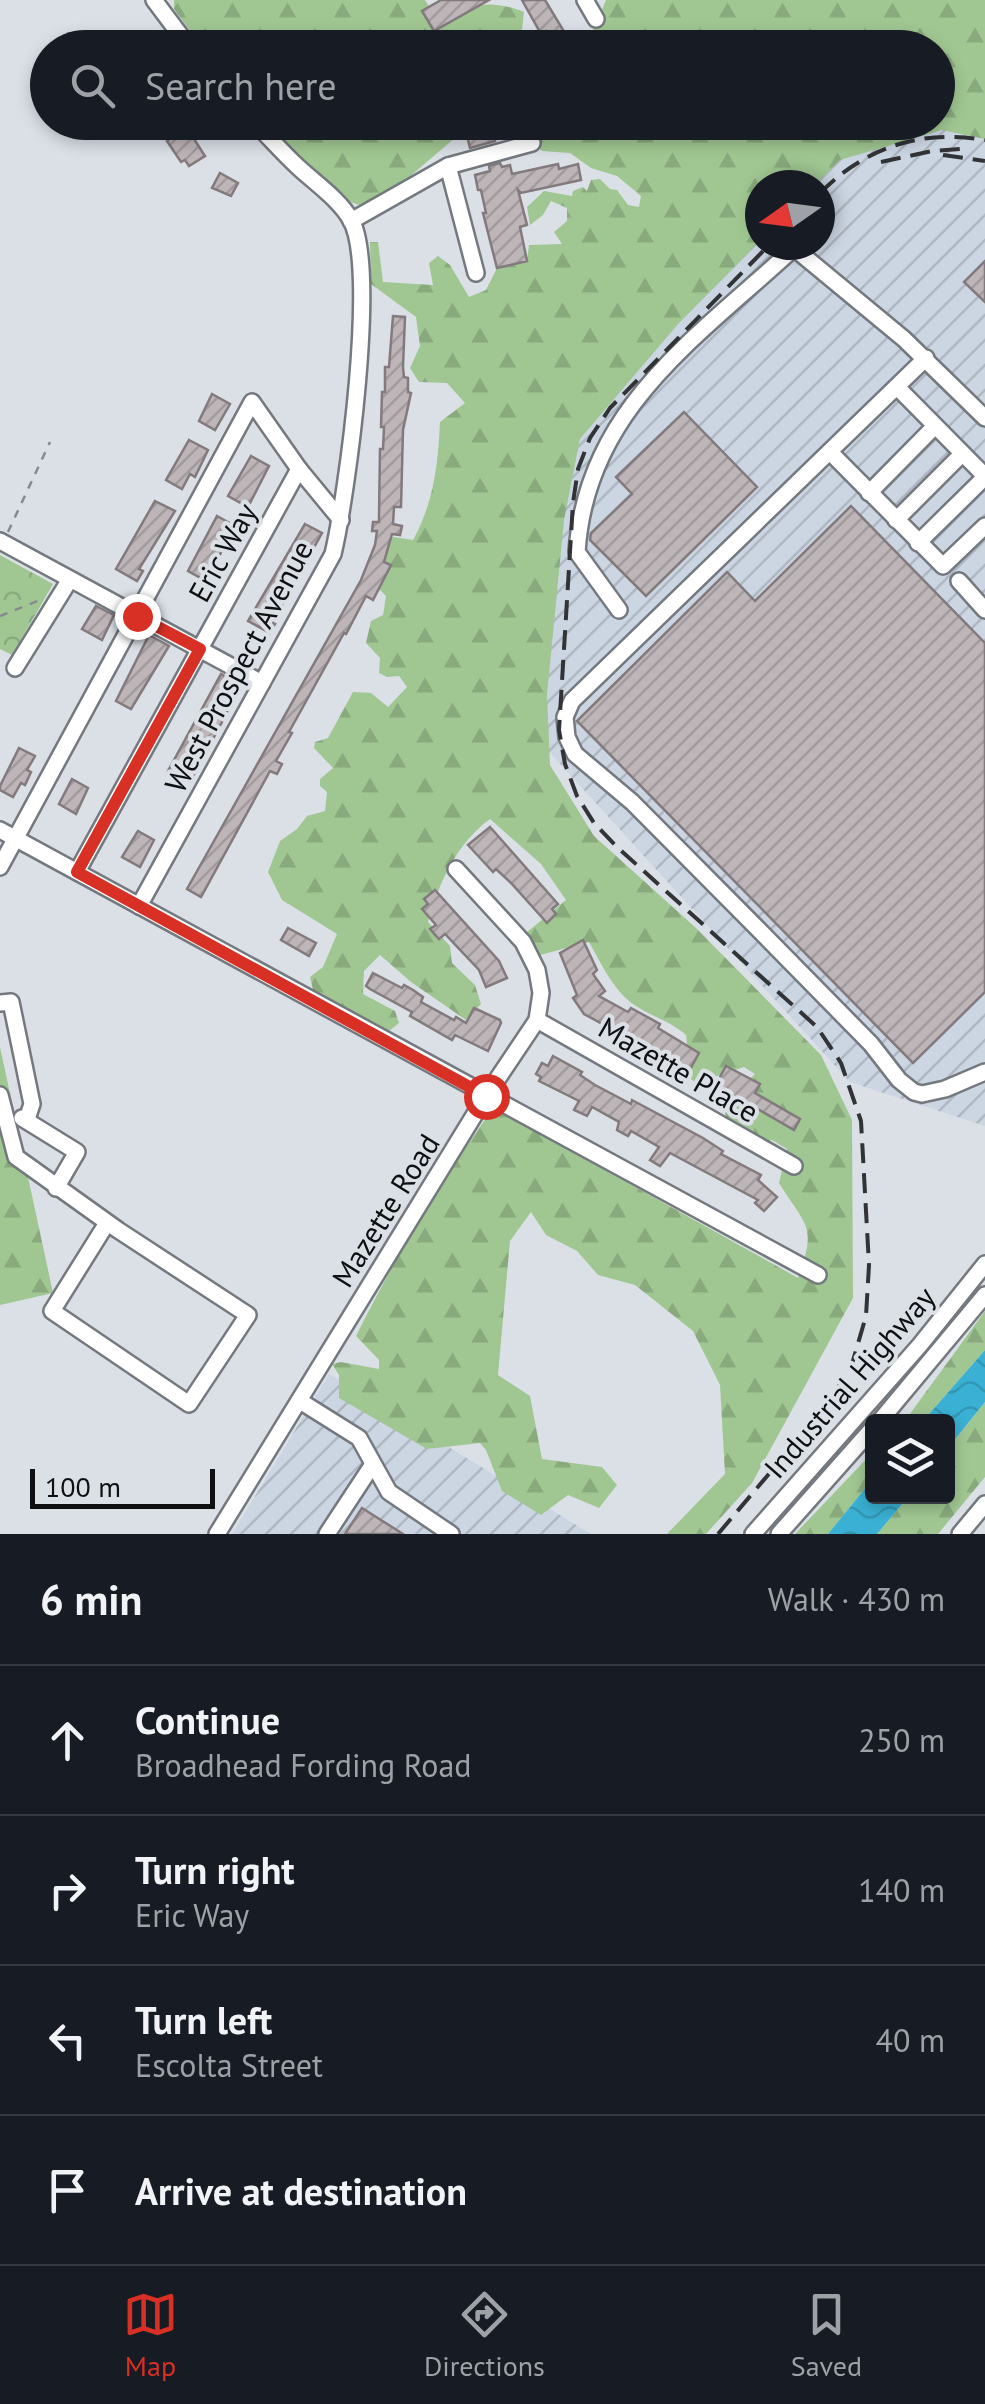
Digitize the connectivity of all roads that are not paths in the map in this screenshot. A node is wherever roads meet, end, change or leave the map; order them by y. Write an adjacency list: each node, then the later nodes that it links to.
1 (154, 0): 4 (street)
2 (586, 0): 3 (street)
3 (596, 19)
4 (176, 30)
5 (272, 140): 8 (street)
6 (532, 143): 7 (street)
7 (448, 166): 8 (street); 9 (street)
8 (351, 221): 19 (street, West Prospect Avenue)
9 (476, 273)
10 (926, 358): 11 (street); 12 (street); 26 (street)
11 (898, 388): 13 (street); 14 (street)
12 (985, 418)
13 (934, 427): 15 (street); 18 (street)
14 (830, 452): 18 (street); 40 (street)
15 (962, 454): 17 (street); 20 (street)
16 (299, 469): 19 (street); 28 (street); 29 (street, Eric Way)
17 (985, 476): 23 (street)
18 (870, 493): 20 (street)
19 (341, 520): 31 (street, West Prospect Avenue)
20 (896, 520): 23 (street)
21 (985, 526): 23 (street)
22 (1, 541): 24 (street)
23 (918, 543)
24 (69, 581): 28 (street); 30 (street)
25 (959, 581): 27 (street)
26 (619, 610)
27 (985, 610)
28 (134, 614): 29 (street); 33 (street)
29 (200, 649): 31 (street); 36 (street, Eric Way)
30 (15, 668)
31 (262, 683): 37 (street, West Prospect Avenue)
32 (0, 830): 33 (street)
33 (15, 838): 34 (street); 36 (street)
34 (0, 866)
35 (456, 869): 39 (street)
36 (77, 872): 37 (street)
37 (140, 906): 42 (street)
38 (0, 1003): 44 (street)
39 (538, 1020): 42 (street, Mazette Road); 45 (street, Mazette Place)
40 (985, 1072)
41 (0, 1095): 43 (street)
42 (486, 1096): 49 (street); 51 (street, Mazette Road)
43 (4, 1115): 44 (street); 46 (street)
44 (28, 1118): 46 (street)
45 (794, 1166)
46 (56, 1188): 47 (street)
47 (107, 1222): 47 (street)
48 (985, 1264): 59 (street, Industrial Highway)
49 (818, 1274)
50 (985, 1295): 52 (street, Industrial Highway)
51 (300, 1401): 54 (street); 56 (street, Mazette Road)
52 (887, 1414)
53 (865, 1437): 60 (street, Industrial Highway)
54 (373, 1464): 57 (street); 58 (street)
55 (985, 1504): 61 (street)
56 (217, 1534)
57 (327, 1534)
58 (451, 1534)
59 (753, 1534)
60 (779, 1534)
61 (960, 1534)

